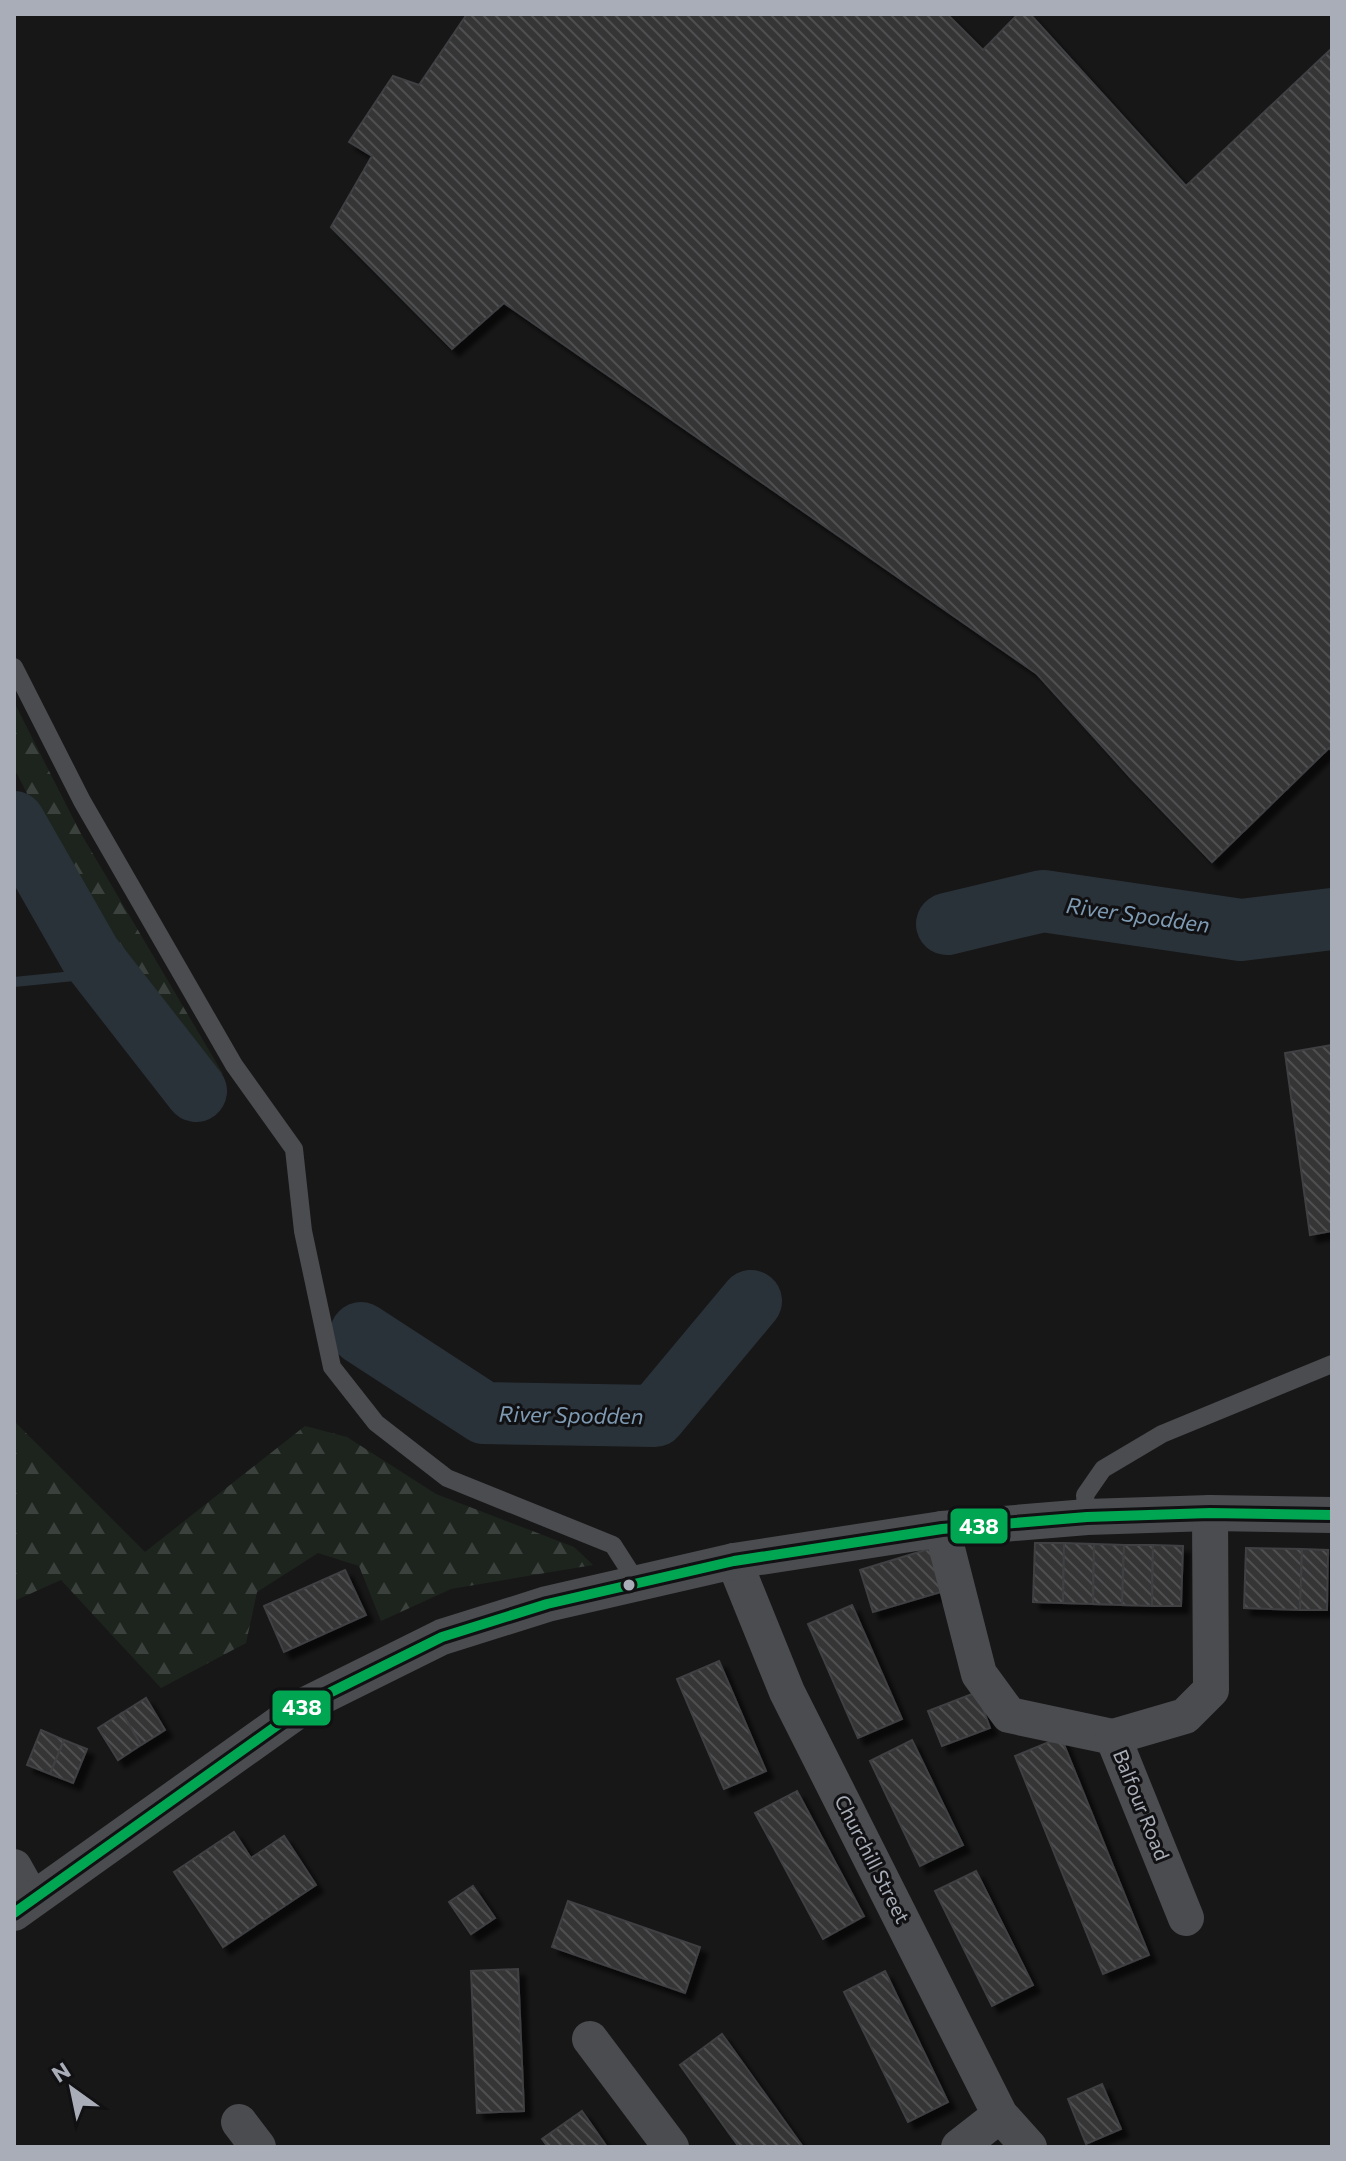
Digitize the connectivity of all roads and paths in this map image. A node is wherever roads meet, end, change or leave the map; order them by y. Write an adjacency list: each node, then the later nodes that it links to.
1 (14, 667): 8 (lane)
2 (1332, 1364): 5 (lane)
3 (1210, 1513): 4 (street); 5 (street); 9 (street, Balfour Road)
4 (1332, 1515)
5 (1087, 1517): 6 (street)
6 (942, 1529): 7 (street); 9 (street)
7 (734, 1561): 8 (street); 14 (street, Churchill Street)
8 (638, 1584): 11 (street)
9 (1113, 1737): 12 (street, Balfour Road)
10 (14, 1867): 11 (street)
11 (23, 1906)
12 (1186, 1918)
13 (590, 2039): 15 (street)
14 (1000, 2115): 16 (street); 17 (street, Churchill Street)
15 (671, 2147)
16 (959, 2147)
17 (1029, 2147)

